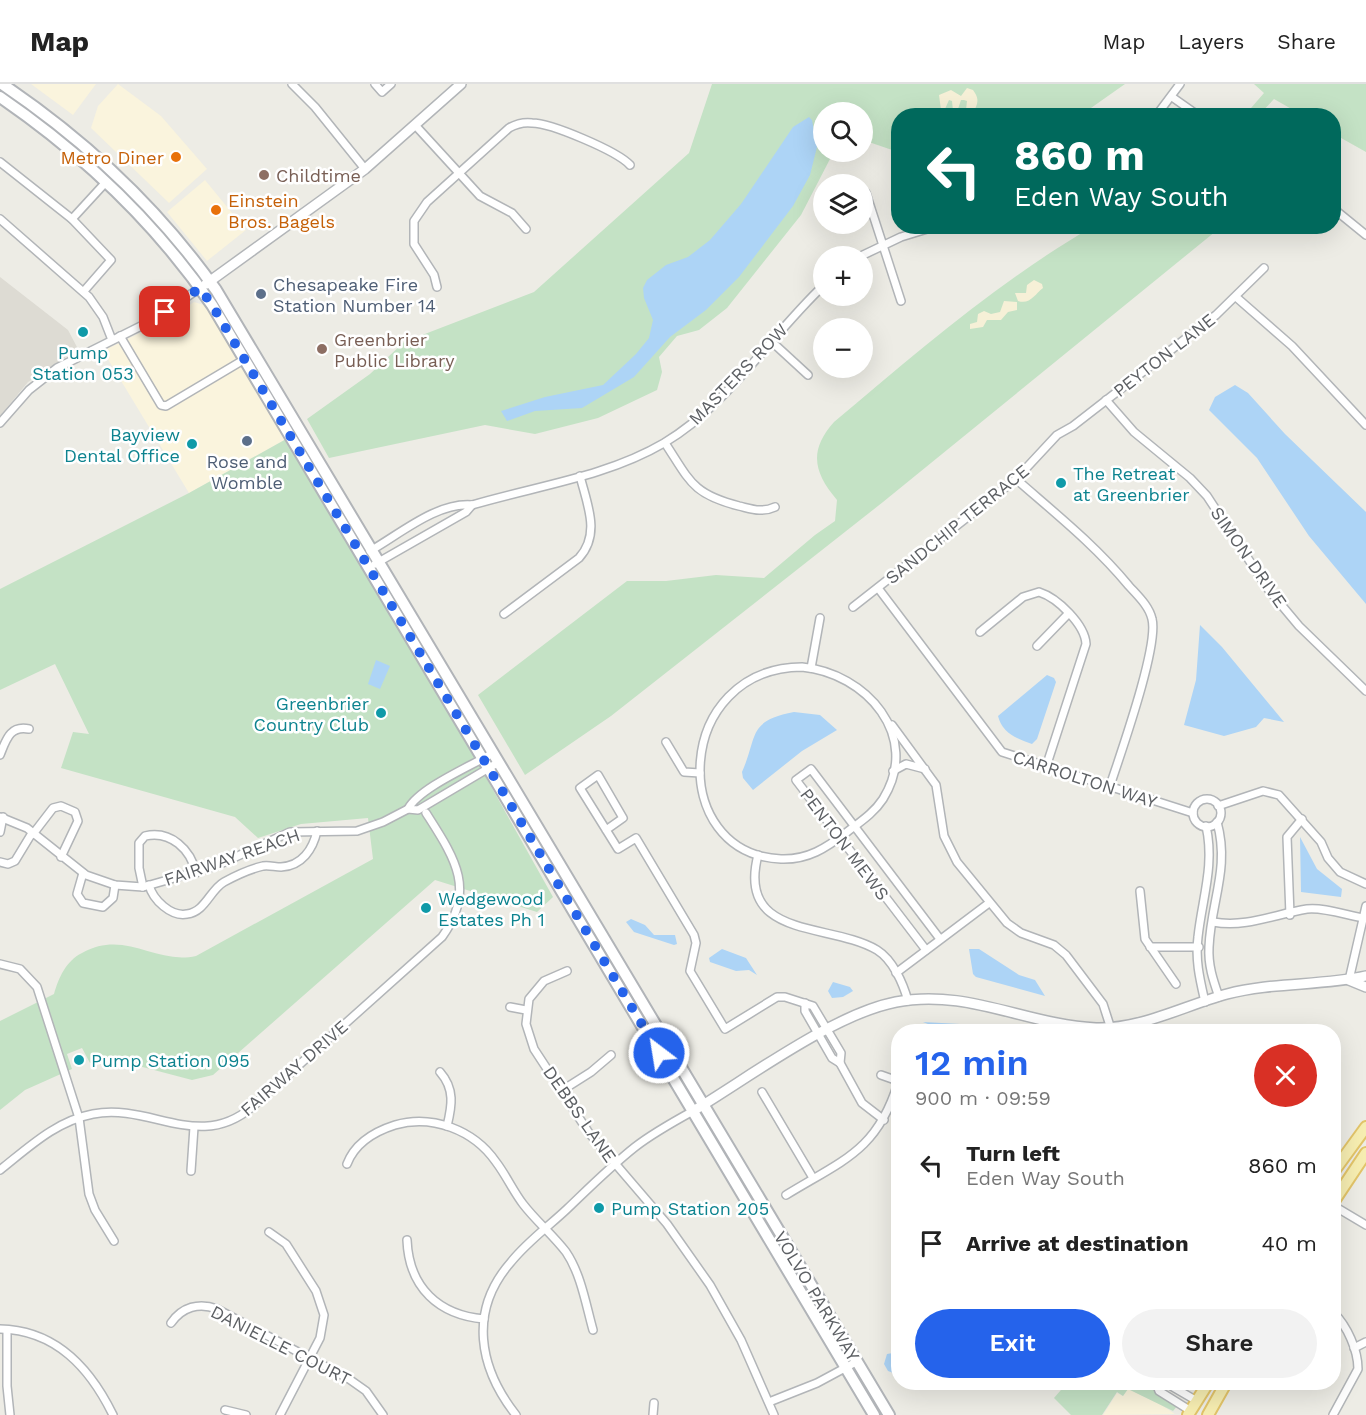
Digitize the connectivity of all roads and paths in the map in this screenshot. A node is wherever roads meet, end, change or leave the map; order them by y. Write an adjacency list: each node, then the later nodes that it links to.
1 (2, 84): 27 (main road, VOLVO PARKWAY)
2 (292, 84): 14 (street)
3 (375, 84): 4 (street)
4 (391, 84)
5 (460, 84): 11 (street)
6 (1180, 84): 8 (street)
7 (0, 97): 16 (main road, VOLVO PARKWAY)
8 (1172, 97): 9 (street); 10 (street)
9 (1163, 108)
10 (1188, 108)
11 (415, 125): 14 (street); 15 (street)
12 (0, 162): 20 (street)
13 (630, 165): 15 (street)
14 (365, 169): 27 (street)
15 (459, 173): 21 (street); 28 (street)
16 (106, 182): 20 (street); 29 (main road, VOLVO PARKWAY)
17 (873, 214): 24 (street)
18 (1341, 214): 23 (street)
19 (0, 219): 30 (street)
20 (72, 219): 30 (street)
21 (526, 229)
22 (908, 234): 24 (street)
23 (1366, 235)
24 (883, 245): 25 (street); 33 (street)
25 (873, 250)
26 (1264, 268): 32 (street, PEYTON LANE)
27 (210, 281): 29 (street); 48 (main road, VOLVO PARKWAY)
28 (437, 287)
29 (200, 288): 34 (street); 37 (main road, VOLVO PARKWAY)
30 (84, 291): 35 (street)
31 (813, 297): 36 (street, MASTERS ROW)
32 (1236, 297): 39 (street, PEYTON LANE); 41 (street)
33 (901, 301)
34 (120, 336): 35 (street); 37 (street)
35 (112, 340): 40 (street)
36 (771, 341): 38 (street); 43 (street, MASTERS ROW)
37 (245, 358): 48 (main road, VOLVO PARKWAY)
38 (808, 375)
39 (1106, 400): 42 (street, PEYTON LANE); 58 (street, SIMON DRIVE)
40 (0, 423)
41 (1366, 424)
42 (1057, 435): 45 (street, SANDCHIP TERRACE)
43 (665, 442): 44 (street, MASTERS ROW); 47 (street)
44 (580, 476): 46 (street, MASTERS ROW); 52 (street)
45 (1016, 480): 50 (street, SANDCHIP TERRACE); 68 (street)
46 (472, 505): 48 (street, MASTERS ROW); 49 (street, MASTERS ROW)
47 (775, 507)
48 (368, 552): 49 (main road, VOLVO PARKWAY)
49 (375, 564): 63 (main road, VOLVO PARKWAY)
50 (879, 588): 51 (street, SANDCHIP TERRACE); 64 (street, CARROLTON WAY)
51 (853, 607)
52 (504, 614)
53 (1068, 614): 55 (street); 56 (street); 64 (street)
54 (819, 618): 57 (street)
55 (980, 632)
56 (1037, 646)
57 (811, 668): 59 (street); 67 (street)
58 (1366, 691)
59 (888, 721): 65 (street); 66 (street)
60 (29, 729): 62 (street)
61 (666, 742): 67 (street)
62 (0, 755)
63 (491, 761): 70 (street, FAIRWAY REACH); 70 (street, FAIRWAY REACH); 125 (main road, VOLVO PARKWAY); 126 (main road, VOLVO PARKWAY)
64 (1046, 767): 68 (street, CARROLTON WAY)
65 (925, 769): 66 (street); 92 (street)
66 (894, 771): 76 (street)
67 (700, 773): 83 (street)
68 (1110, 786): 72 (street, CARROLTON WAY)
69 (1218, 806): 72 (street); 74 (street); 75 (street)
70 (408, 809): 79 (street, FAIRWAY REACH)
71 (426, 813): 130 (street, FAIRWAY DRIVE)
72 (1193, 813): 77 (street)
73 (2, 817): 80 (street); 81 (street, FAIRWAY REACH)
74 (1302, 819): 88 (street); 94 (street)
75 (1217, 822): 77 (street); 96 (street)
76 (855, 826): 82 (street); 82 (street, PENTON MEWS); 97 (street, PENTON MEWS)
77 (1206, 826): 99 (street)
78 (606, 830): 78 (street); 117 (street)
79 (317, 831): 87 (street, FAIRWAY REACH); 90 (street)
80 (0, 832)
81 (33, 833): 84 (street, FAIRWAY REACH); 84 (street); 85 (street)
82 (840, 837): 83 (street); 101 (street, PENTON MEWS)
83 (758, 855): 104 (street)
84 (61, 857): 86 (street, FAIRWAY REACH)
85 (0, 862)
86 (83, 873): 89 (street, FAIRWAY REACH); 89 (street)
87 (196, 873): 90 (street, FAIRWAY REACH); 90 (street)
88 (1366, 884)
89 (115, 885): 90 (street, FAIRWAY REACH)
90 (146, 886)
91 (1140, 891): 98 (street)
92 (989, 903): 97 (street); 115 (street)
93 (1366, 906): 95 (street)
94 (1290, 915): 95 (street); 96 (street)
95 (1363, 918): 106 (street)
96 (1213, 922): 100 (street)
97 (940, 939): 101 (street)
98 (1150, 947): 99 (street); 107 (street)
99 (1197, 947): 100 (street); 111 (street)
100 (1209, 947): 109 (street)
101 (926, 950): 104 (street)
102 (0, 964): 127 (street)
103 (567, 971): 113 (street)
104 (896, 973): 110 (street)
105 (1366, 976): 106 (street)
106 (1349, 980): 108 (street); 109 (street)
107 (1176, 984)
108 (1366, 987)
109 (1220, 997): 111 (street)
110 (908, 1001): 114 (street); 117 (street)
111 (1205, 1002): 116 (street)
112 (510, 1007): 113 (street)
113 (526, 1010): 122 (street, DEBBS LANE)
114 (1055, 1024)
115 (1110, 1024)
116 (1132, 1024)
117 (823, 1033): 125 (street); 128 (street)
118 (611, 1055): 122 (street)
119 (440, 1072): 129 (street)
120 (881, 1075): 121 (street)
121 (891, 1079)
122 (561, 1091): 135 (street, DEBBS LANE)
123 (762, 1092): 138 (street)
124 (891, 1101): 128 (street)
125 (703, 1105): 126 (street); 155 (main road, VOLVO PARKWAY)
126 (693, 1111): 135 (street); 156 (main road, VOLVO PARKWAY)
127 (79, 1118): 130 (street, FAIRWAY DRIVE); 136 (street, FAIRWAY DRIVE); 146 (street)
128 (884, 1120): 138 (street)
129 (447, 1126): 134 (street); 143 (street)
130 (194, 1127): 137 (street)
131 (1366, 1127): 133 (main road)
132 (1366, 1152): 139 (main road)
133 (1341, 1161)
134 (347, 1164)
135 (615, 1164): 143 (street); 161 (street, DEBBS LANE)
136 (0, 1170)
137 (191, 1171)
138 (813, 1178): 140 (street)
139 (1341, 1193)
140 (786, 1194)
141 (1341, 1209): 142 (street)
142 (1366, 1225)
143 (545, 1229): 147 (street); 151 (street)
144 (269, 1232): 154 (street)
145 (407, 1240): 147 (street)
146 (114, 1241)
147 (484, 1319): 170 (street)
148 (1341, 1322): 153 (street)
149 (171, 1323): 154 (street, DANIELLE COURT)
150 (4, 1329): 165 (street); 166 (street)
151 (593, 1330)
152 (1366, 1342): 153 (street)
153 (1354, 1348): 176 (street)
154 (309, 1358): 168 (street); 169 (street, DANIELLE COURT)
155 (856, 1362): 156 (street); 174 (main road, VOLVO PARKWAY)
156 (846, 1368): 161 (street); 173 (main road, VOLVO PARKWAY)
157 (1159, 1390): 163 (street)
158 (1173, 1390): 163 (street)
159 (1204, 1390): 163 (main road)
160 (1222, 1390): 175 (main road)
161 (769, 1402): 172 (street, DEBBS LANE)
162 (654, 1403): 171 (street)
163 (1192, 1409)
164 (225, 1410): 167 (street)
165 (10, 1415)
166 (113, 1415)
167 (246, 1415)
168 (280, 1415)
169 (383, 1415)
170 (516, 1415)
171 (653, 1415)
172 (774, 1415)
173 (874, 1415)
174 (889, 1415)
175 (1208, 1415)
176 (1333, 1415)

